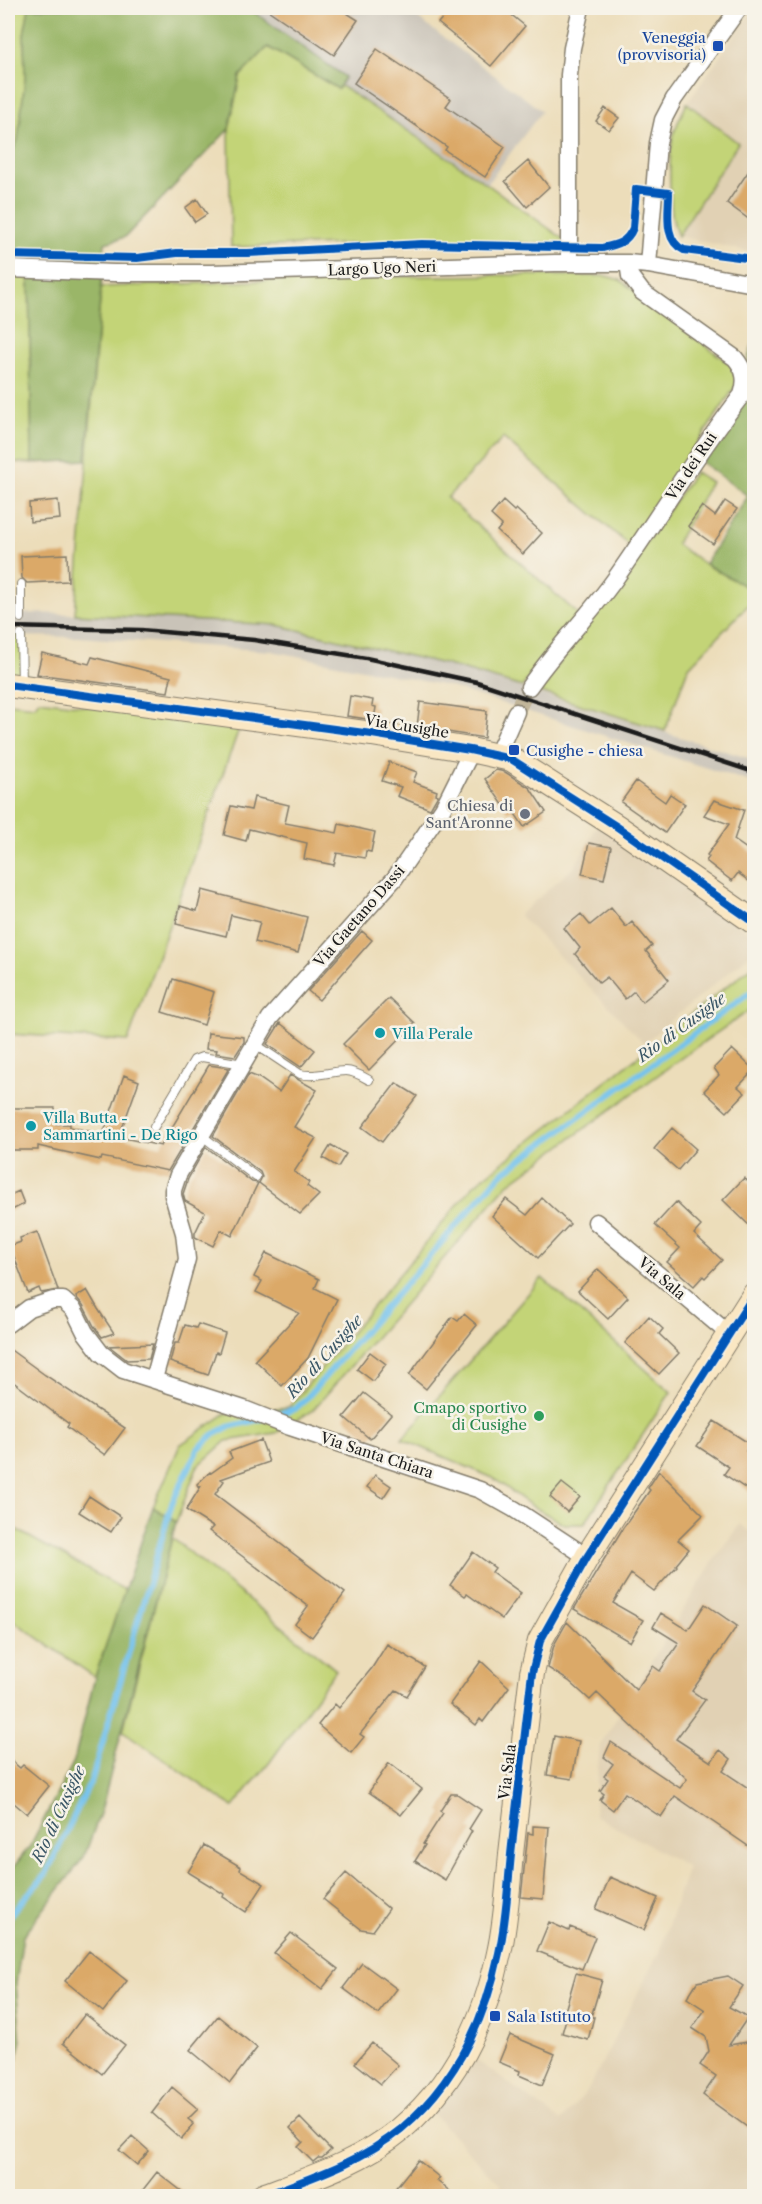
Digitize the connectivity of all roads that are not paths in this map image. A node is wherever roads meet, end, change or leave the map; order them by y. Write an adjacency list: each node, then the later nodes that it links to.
1 (581, 8): 3 (street)
2 (739, 8): 5 (street)
3 (569, 263): 4 (street, Largo Ugo Neri); 6 (street, Largo Ugo Neri)
4 (628, 263): 5 (street, Largo Ugo Neri); 12 (street, Via dei Rui)
5 (648, 265): 7 (street, Largo Ugo Neri)
6 (8, 269)
7 (754, 284)
8 (21, 584): 9 (lane)
9 (21, 618)
10 (21, 635): 11 (lane)
11 (15, 686): 14 (street, Via Cusighe)
12 (529, 687)
13 (516, 712): 15 (street)
14 (470, 750): 15 (street, Via Cusighe); 17 (street, Via Gaetano Dassi)
15 (497, 755): 16 (street, Via Cusighe)
16 (754, 922)
17 (255, 1044): 18 (street, Via Gaetano Dassi); 19 (lane)
18 (243, 1064): 20 (lane); 21 (street, Via Gaetano Dassi)
19 (369, 1080)
20 (154, 1126)
21 (201, 1135): 22 (lane); 27 (street, Via Gaetano Dassi)
22 (256, 1178)
23 (596, 1222): 26 (street, Via Sala)
24 (754, 1295): 26 (street, Via Sala)
25 (8, 1324): 27 (street)
26 (729, 1334): 28 (street, Via Sala)
27 (154, 1379): 28 (street, Via Santa Chiara)
28 (587, 1557): 29 (street, Via Sala)
29 (263, 2196)

